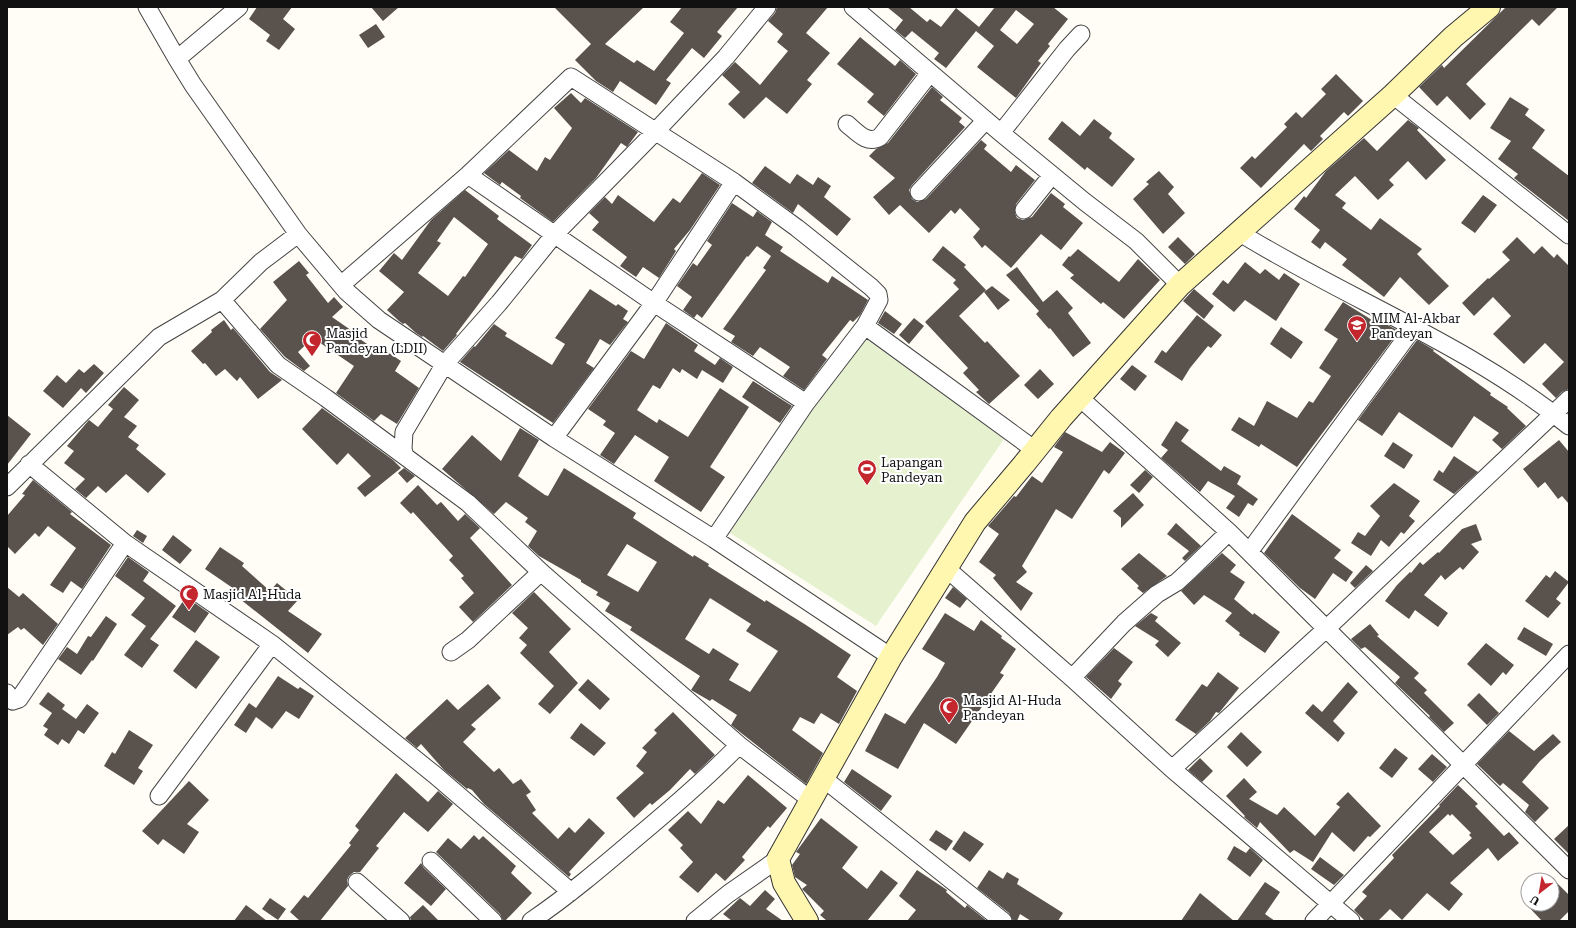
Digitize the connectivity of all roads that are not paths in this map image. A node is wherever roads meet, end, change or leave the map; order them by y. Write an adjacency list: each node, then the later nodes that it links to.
1 (147, 7): 7 (street)
2 (239, 7): 7 (street)
3 (767, 7): 12 (street)
4 (853, 7): 8 (street)
5 (1489, 7): 9 (street)
6 (1081, 34): 13 (street)
7 (177, 59): 20 (street)
8 (930, 73): 10 (street); 11 (street)
9 (1393, 95): 19 (street); 22 (street)
10 (986, 120): 13 (street); 17 (street)
11 (847, 124)
12 (656, 131): 14 (street); 16 (street); 21 (street)
13 (1001, 132): 15 (street)
14 (468, 175): 21 (street); 24 (street)
15 (1052, 175): 18 (street); 23 (street)
16 (734, 182): 26 (street); 27 (street)
17 (919, 192)
18 (1024, 210)
19 (1240, 233): 23 (street); 28 (street)
20 (298, 234): 24 (street); 25 (street)
21 (554, 235): 26 (street); 29 (street)
22 (1569, 235)
23 (1180, 285): 30 (street)
24 (341, 286): 29 (street)
25 (222, 300): 37 (street); 38 (street)
26 (654, 303): 32 (street); 35 (street)
27 (865, 326): 32 (street); 36 (street)
28 (1414, 327): 33 (street); 43 (street)
29 (444, 365): 35 (street); 37 (street)
30 (1080, 398): 36 (street); 40 (street)
31 (1569, 399): 33 (street)
32 (806, 403): 41 (street)
33 (1553, 413): 34 (street); 46 (street)
34 (1569, 426)
35 (554, 438): 41 (street)
36 (1035, 450): 44 (street)
37 (405, 456): 45 (street)
38 (29, 464): 39 (street); 42 (street)
39 (7, 487)
40 (1229, 532): 43 (street); 51 (street)
41 (714, 539): 50 (street)
42 (125, 543): 47 (street); 52 (street)
43 (1249, 552): 46 (street)
44 (947, 569): 50 (street); 51 (street)
45 (541, 572): 48 (street); 53 (street)
46 (1326, 629): 54 (street); 55 (street)
47 (272, 644): 57 (street); 63 (street)
48 (452, 652)
49 (1569, 654): 54 (street)
50 (891, 657): 56 (street)
51 (1072, 678): 55 (street)
52 (7, 693)
53 (739, 745): 58 (street); 63 (street)
54 (1463, 765): 61 (street); 64 (street)
55 (1172, 769): 64 (street)
56 (824, 779): 58 (street); 70 (street)
57 (159, 796)
58 (811, 800): 59 (street)
59 (778, 859): 68 (street); 69 (street)
60 (431, 860): 66 (street)
61 (1569, 870)
62 (357, 882): 65 (street)
63 (571, 892): 67 (street)
64 (1331, 903): 71 (street); 72 (street)
65 (401, 921)
66 (493, 921)
67 (531, 921)
68 (695, 921)
69 (807, 921)
70 (1004, 921)
71 (1314, 921)
72 (1351, 921)

